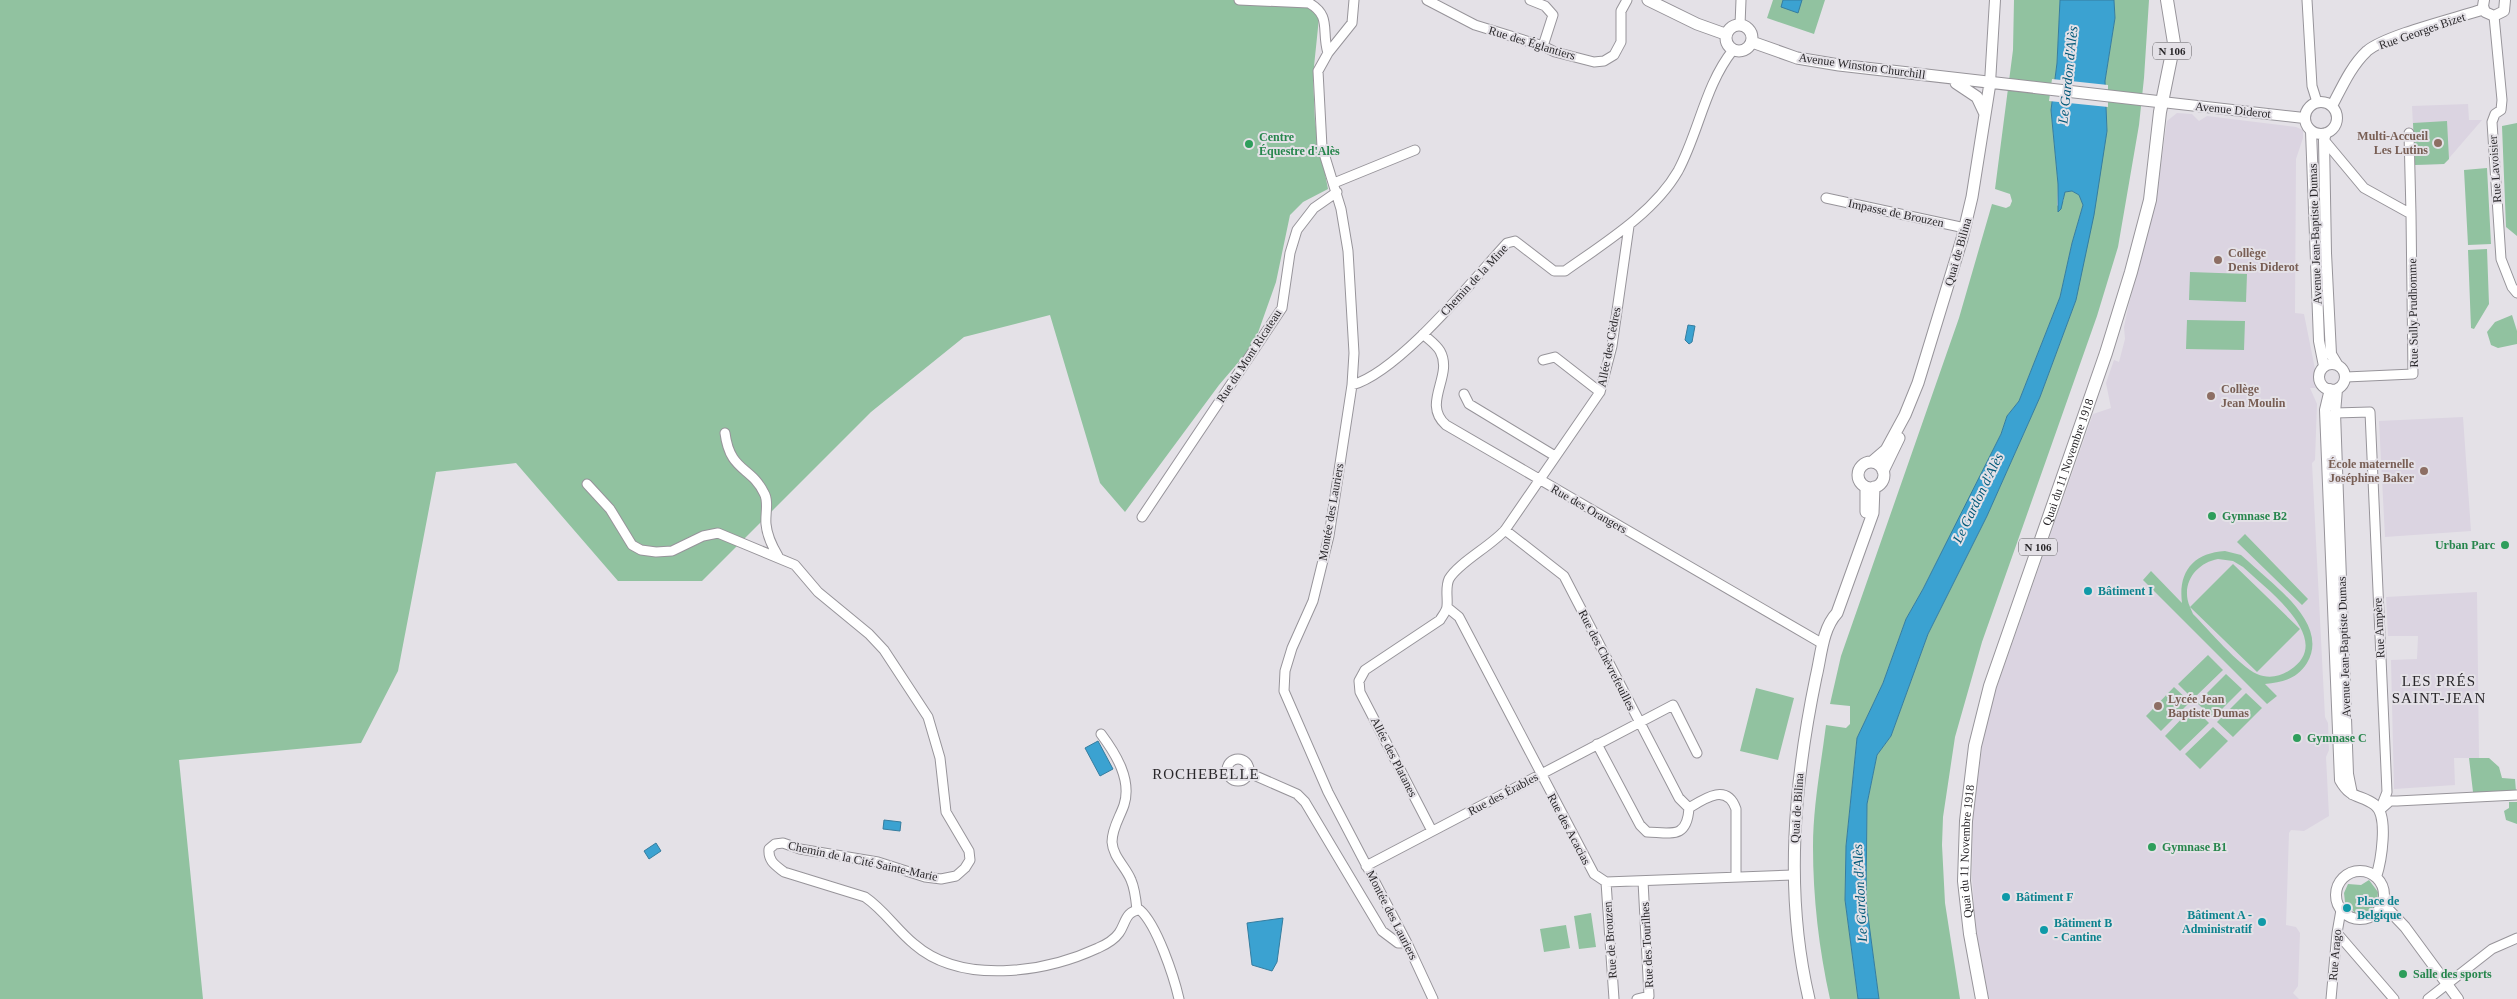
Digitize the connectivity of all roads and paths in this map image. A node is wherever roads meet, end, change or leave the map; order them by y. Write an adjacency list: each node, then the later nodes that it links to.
1 (1238, 0): 19 (street)
2 (1354, 0): 19 (street, Montée des Lauriers)
3 (1428, 0): 17 (street, Rue des Églantiers)
4 (1530, 0): 17 (street)
5 (1627, 0): 17 (street, Rue des Églantiers)
6 (1648, 0): 15 (main road)
7 (1741, 0): 14 (street)
8 (1995, 0): 21 (street)
9 (2167, 0): 22 (main road, N 106)
10 (2306, 0): 23 (street)
11 (2505, 0): 13 (street)
12 (2484, 5): 13 (street); 24 (street, Rue Georges Bizet)
13 (2494, 16): 36 (street, Rue Lavoisier)
14 (1740, 25): 15 (main road); 16 (main road)
15 (1726, 34): 18 (main road)
16 (1752, 42): 18 (main road); 20 (main road, Avenue Winston Churchill)
17 (1543, 46)
18 (1733, 50): 34 (street, Chemin de la Mine)
19 (1328, 53): 31 (street, Montée des Lauriers)
20 (1945, 78): 21 (main road, Avenue Winston Churchill); 25 (main road, Avenue Winston Churchill)
21 (1995, 84): 22 (main road, Avenue Winston Churchill); 25 (main road, Quai de Bilina)
22 (2162, 102): 26 (street, Avenue Diderot); 89 (main road, Quai du 11 Novembre 1918 / N 106)
23 (2317, 102): 24 (street); 26 (street)
24 (2332, 106): 29 (street, Avenue Jean-Baptiste Dumas)
25 (1985, 114): 35 (main road, Quai de Bilina)
26 (2304, 118): 27 (street, Avenue Jean-Baptiste Dumas)
27 (2311, 131): 29 (street); 40 (street, Avenue Jean-Baptiste Dumas)
28 (2409, 133): 33 (street, Rue Sully Prudhomme)
29 (2325, 136): 33 (street); 39 (street, Avenue Jean-Baptiste Dumas)
30 (1415, 150): 31 (street, Rue du Mont Ricateau)
31 (1336, 187): 42 (street, Montée des Lauriers); 55 (street, Rue du Mont Ricateau)
32 (1826, 198): 35 (street, Impasse de Brouzen)
33 (2411, 214): 41 (street, Rue Sully Prudhomme)
34 (1628, 226): 37 (street, Chemin de la Mine); 44 (street, Allée des Cèdres)
35 (1965, 228): 47 (main road, Quai de Bilina)
36 (2517, 293)
37 (1423, 334): 42 (street, Chemin de la Mine); 52 (street, Rue des Orangers)
38 (1543, 360): 44 (street)
39 (2337, 364): 40 (street); 41 (street)
40 (2324, 366): 43 (street)
41 (2346, 377): 43 (street)
42 (1352, 385): 71 (street, Montée des Lauriers)
43 (2333, 389): 46 (street, Avenue Jean-Baptiste Dumas); 66 (street, Avenue Jean-Baptiste Dumas)
44 (1600, 392): 49 (street, Allée des Cèdres)
45 (1464, 394): 49 (street)
46 (2335, 413): 66 (street, Avenue Jean-Baptiste Dumas); 69 (street, Rue Ampère)
47 (1905, 415): 50 (main road, Quai de Bilina); 51 (main road, Quai de Bilina)
48 (724, 434): 57 (street)
49 (1555, 456): 52 (street, Allée des Cèdres)
50 (1872, 462): 51 (main road); 54 (main road)
51 (1883, 471): 54 (main road)
52 (1539, 479): 56 (street, Allée des Cèdres); 59 (street, Rue des Orangers)
53 (587, 484): 57 (street, Chemin de la Cité Sainte-Marie)
54 (1870, 487): 59 (main road, Quai de Bilina)
55 (1142, 516)
56 (1505, 530): 58 (street, Allée des Cèdres); 60 (street, Rue des Chèvrefeuilles)
57 (778, 556): 78 (street, Chemin de la Cité Sainte-Marie)
58 (1448, 608): 65 (street, Rue des Acacias); 70 (street, Allée des Platanes)
59 (1823, 644): 72 (main road, Quai de Bilina)
60 (1640, 722): 62 (street, Rue des Érables); 63 (street, Rue des Érables); 68 (street, Rue des Chèvrefeuilles)
61 (1101, 734): 78 (street)
62 (1597, 744): 65 (street, Rue des Érables); 68 (street)
63 (1697, 753)
64 (1248, 774): 82 (street)
65 (1540, 774): 70 (street, Rue des Érables); 76 (street, Rue des Acacias)
66 (2352, 794): 69 (street)
67 (2517, 795): 69 (street)
68 (1689, 808): 73 (street)
69 (2380, 810): 74 (street, Rue Ampère)
70 (1432, 831): 71 (street, Rue des Érables)
71 (1366, 866): 82 (street, Montée des Lauriers)
72 (1793, 875): 73 (street); 88 (main road, Quai de Bilina)
73 (1736, 877): 75 (street)
74 (2376, 877): 77 (street); 79 (street)
75 (1643, 881): 76 (street); 87 (street, Rue des Tourilhes)
76 (1606, 882): 86 (street, Rue de Brouzen)
77 (2383, 904): 79 (street); 83 (street)
78 (1137, 910): 84 (street)
79 (2341, 910): 80 (street, Rue Arago)
80 (2337, 933): 90 (street, Rue Arago); 91 (street)
81 (2517, 938): 83 (street)
82 (1407, 943): 85 (street, Montée des Lauriers)
83 (2447, 984): 92 (street); 93 (street)
84 (1180, 999)
85 (1433, 999)
86 (1614, 999)
87 (1637, 999)
88 (1809, 999)
89 (1982, 999)
90 (2331, 999)
91 (2394, 999)
92 (2428, 999)
93 (2458, 999)

